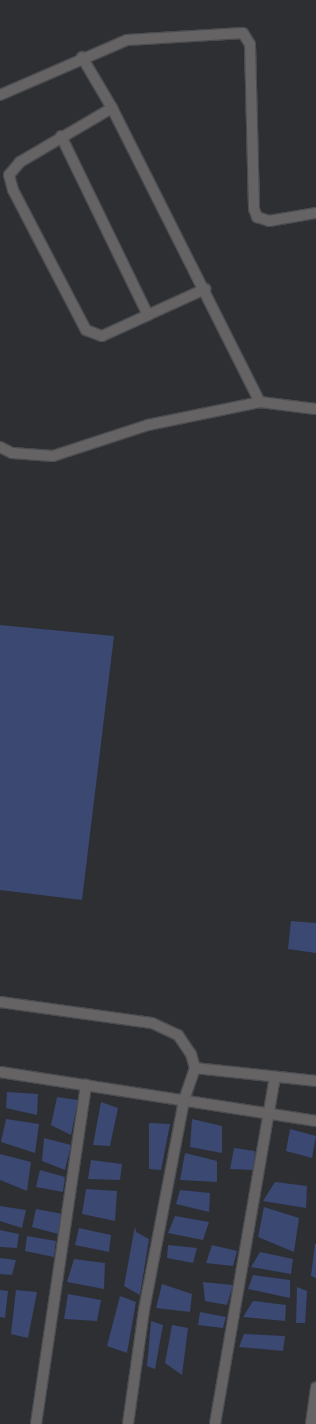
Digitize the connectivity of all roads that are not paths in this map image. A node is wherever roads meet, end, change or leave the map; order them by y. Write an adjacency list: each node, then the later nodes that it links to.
1 (82, 57): 2 (street); 3 (street); 5 (street)
2 (0, 95)
3 (112, 108): 4 (street); 6 (street)
4 (61, 136): 7 (street); 7 (street)
5 (316, 213)
6 (205, 290): 7 (street); 8 (street)
7 (148, 315)
8 (260, 402): 9 (street); 10 (street)
9 (316, 409)
10 (0, 447)
11 (0, 1002): 12 (street)
12 (196, 1068): 14 (street); 17 (street)
13 (0, 1072): 16 (street)
14 (275, 1077): 15 (street); 18 (street)
15 (316, 1081)
16 (86, 1085): 17 (street); 21 (street)
17 (184, 1100): 18 (street); 22 (street)
18 (269, 1113): 19 (street); 23 (street)
19 (316, 1121)
20 (316, 1387): 24 (street)
21 (36, 1424)
22 (128, 1424)
23 (215, 1424)
24 (311, 1424)

